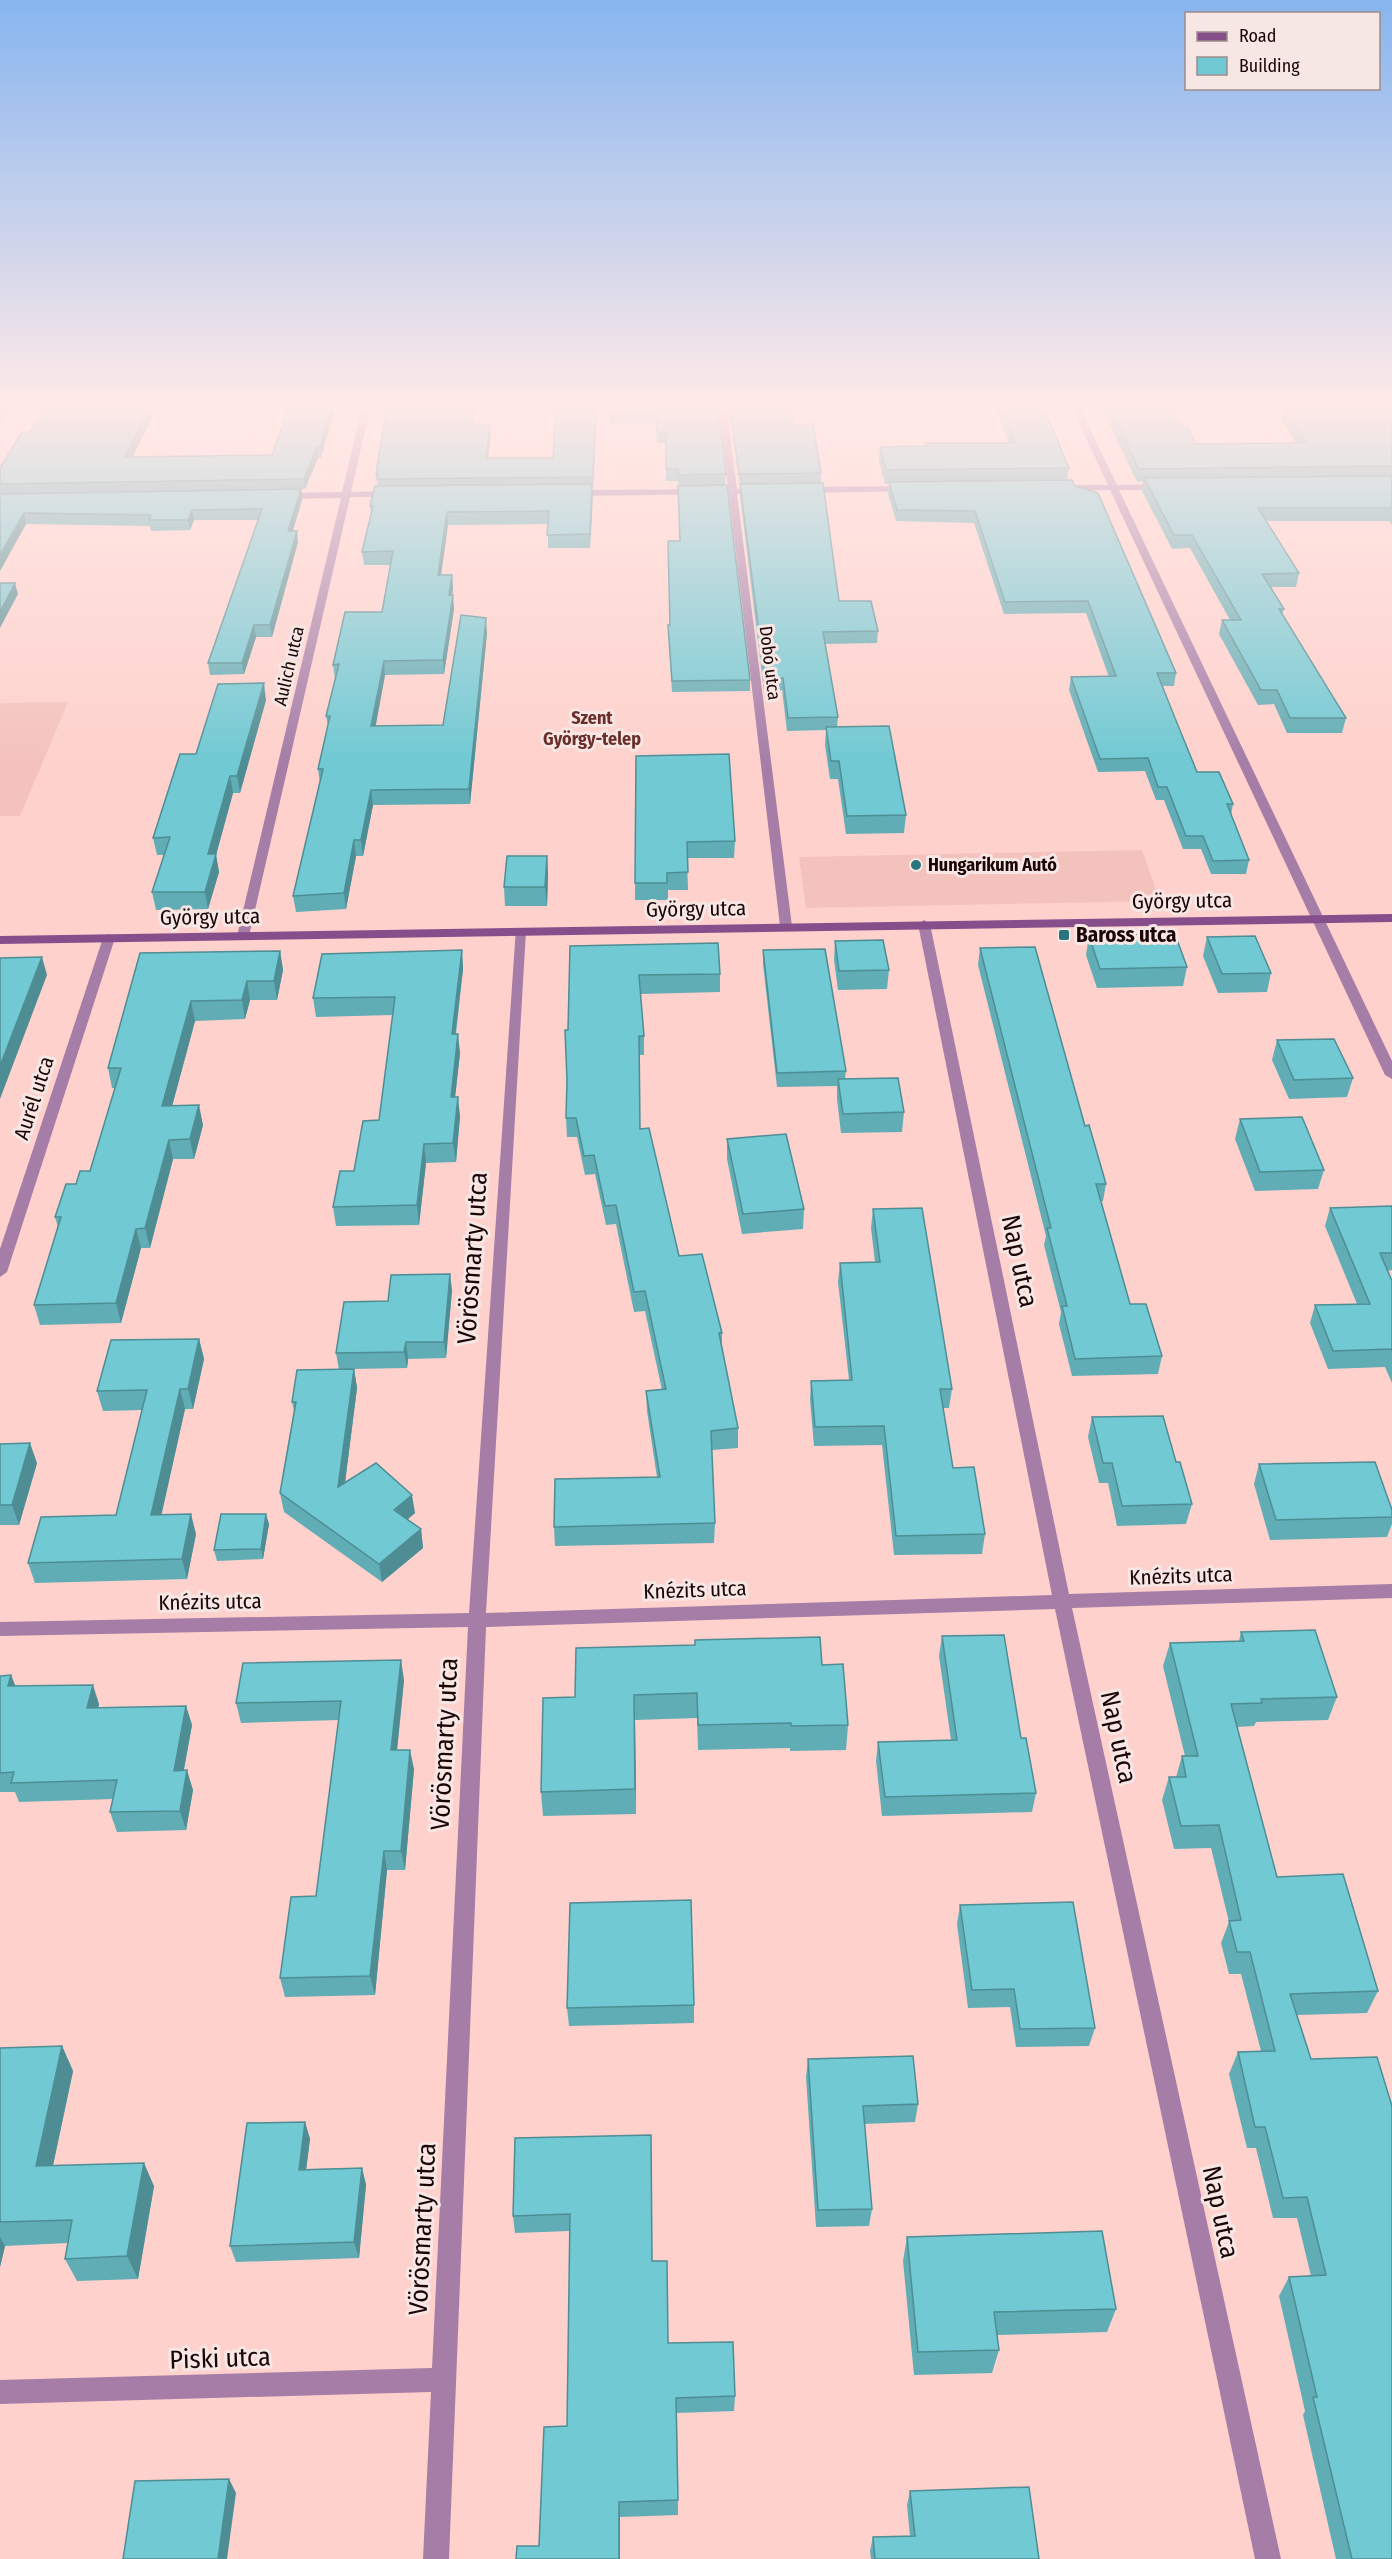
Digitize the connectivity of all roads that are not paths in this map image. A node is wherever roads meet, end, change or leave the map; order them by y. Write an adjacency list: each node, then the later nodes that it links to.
1 (339, 523): 9 (street, Aulich utca)
2 (737, 523): 7 (street, Dobó utca)
3 (1130, 523): 5 (street)
4 (1392, 918): 5 (street, György utca)
5 (1318, 919): 6 (street, György utca); 12 (street)
6 (924, 924): 7 (street, György utca); 15 (street, Nap utca)
7 (786, 926): 8 (street, György utca)
8 (520, 931): 9 (street, György utca); 16 (street, Vörösmarty utca)
9 (243, 936): 10 (street, György utca)
10 (109, 938): 11 (street, György utca); 13 (street, Aurél utca)
11 (0, 940)
12 (1392, 1075)
13 (0, 1272)
14 (1392, 1591): 15 (street, Knézits utca)
15 (1062, 1602): 16 (street, Knézits utca); 21 (street, Nap utca)
16 (477, 1620): 17 (street, Knézits utca); 18 (street, Vörösmarty utca)
17 (0, 1629)
18 (442, 2380): 19 (street, Piski utca); 20 (street, Vörösmarty utca)
19 (0, 2392)
20 (435, 2559)
21 (1268, 2559)

